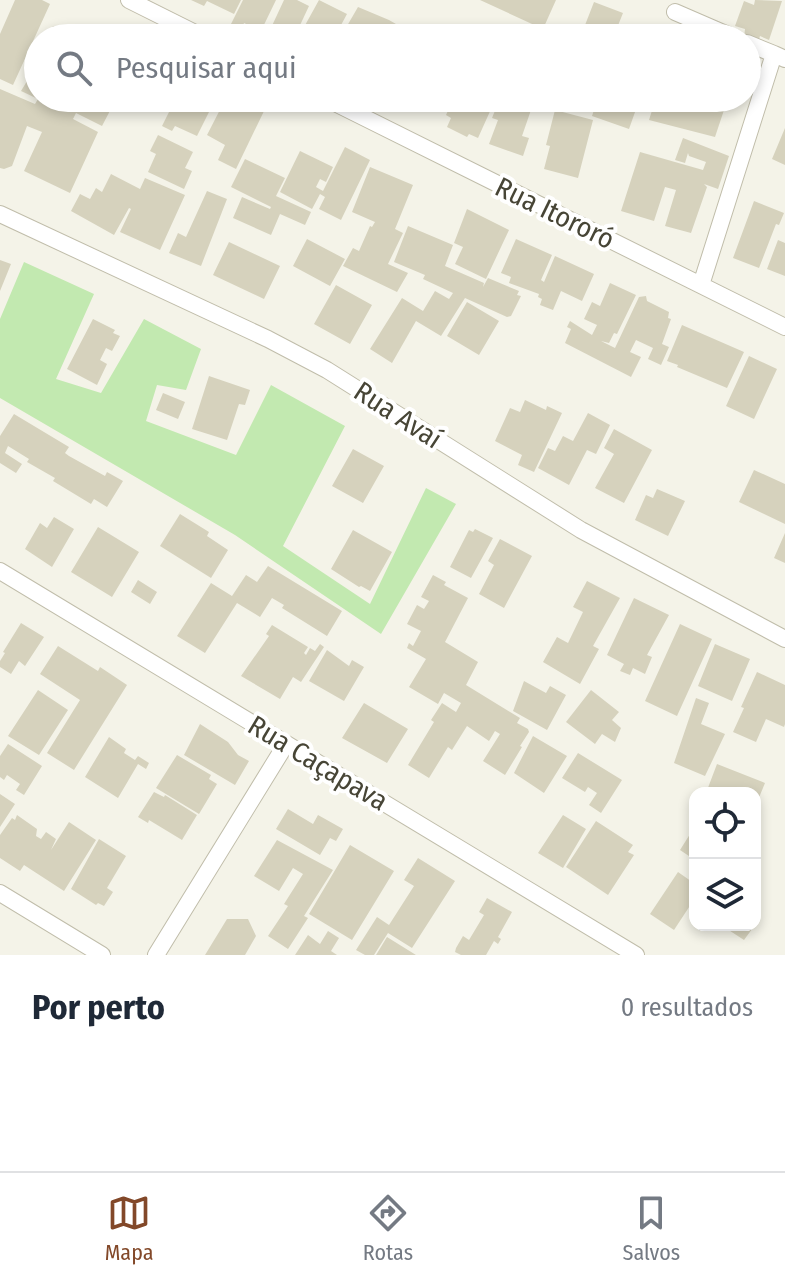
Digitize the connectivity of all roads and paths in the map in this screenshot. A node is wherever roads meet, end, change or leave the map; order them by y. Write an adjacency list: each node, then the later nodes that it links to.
1 (129, 0): 3 (street)
2 (675, 12): 4 (street)
3 (177, 24)
4 (703, 24)
5 (779, 57): 6 (street)
6 (761, 110)
7 (353, 112): 10 (street, Rua Itororó)
8 (760, 112): 10 (street)
9 (0, 214): 13 (street, Rua Avaí)
10 (701, 285): 11 (street, Rua Itororó)
11 (785, 327)
12 (0, 571): 14 (street, Rua Caçapava)
13 (785, 639)
14 (286, 744): 17 (street); 18 (street, Rua Caçapava)
15 (0, 893): 16 (street)
16 (102, 955)
17 (156, 955)
18 (636, 955)

